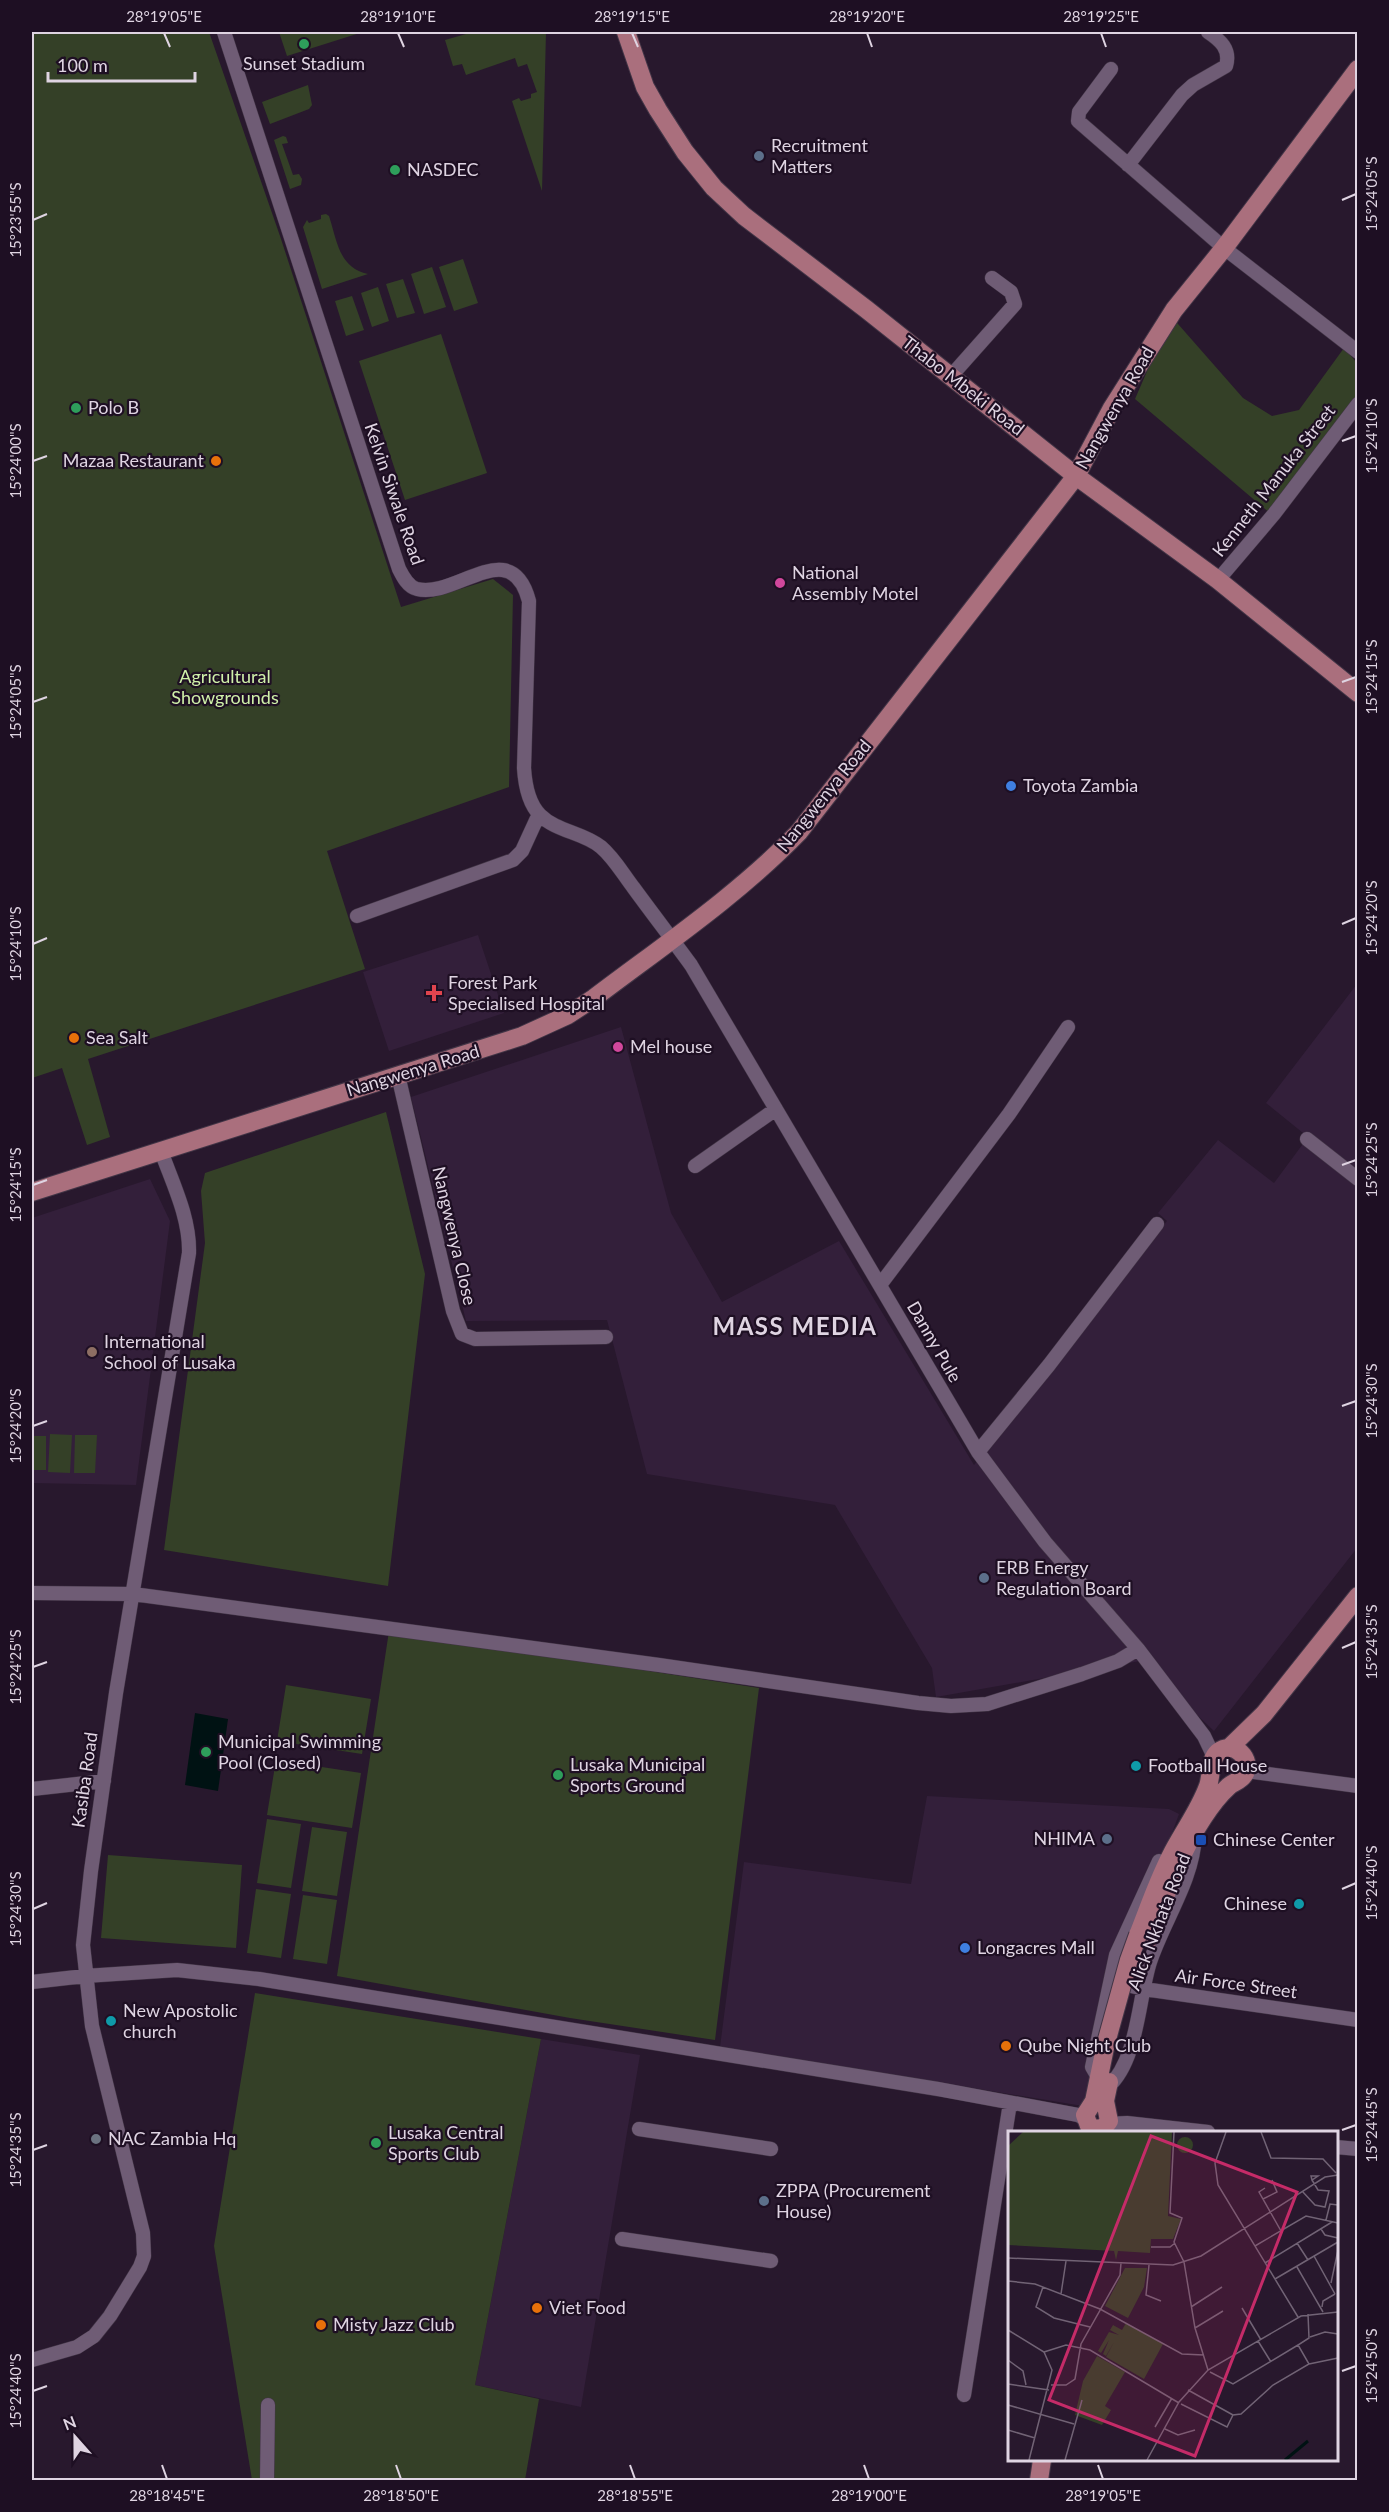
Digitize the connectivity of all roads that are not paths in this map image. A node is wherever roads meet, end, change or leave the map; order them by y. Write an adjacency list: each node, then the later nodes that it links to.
1 (224, 32): 15 (street, Kelvin Siwale Road)
2 (626, 32): 10 (main road, Thabo Mbeki Road)
3 (1208, 32): 6 (street)
4 (1111, 69): 6 (street)
5 (1358, 69): 7 (main road, Nangwenya Road)
6 (1128, 165): 7 (street)
7 (1224, 248): 9 (street); 12 (main road, Nangwenya Road)
8 (992, 278): 10 (street)
9 (1358, 352)
10 (951, 376): 12 (main road, Thabo Mbeki Road)
11 (1358, 404): 13 (street, Kenneth Manuka Street)
12 (1076, 476): 13 (main road, Thabo Mbeki Road); 17 (main road, Nangwenya Road)
13 (1218, 580): 14 (main road, Thabo Mbeki Road)
14 (1354, 685)
15 (539, 814): 16 (street); 17 (street)
16 (357, 916)
17 (672, 939): 19 (main road, Nangwenya Road); 20 (street, Danny Pule)
18 (1068, 1027): 27 (street)
19 (398, 1075): 22 (main road, Nangwenya Road); 28 (street, Nangwenya Close)
20 (776, 1109): 23 (street); 27 (street, Danny Pule)
21 (1307, 1139): 24 (street)
22 (161, 1151): 25 (main road, Nangwenya Road); 31 (street, Kasiba Road)
23 (694, 1166)
24 (1358, 1179)
25 (32, 1192)
26 (1157, 1224): 29 (street)
27 (880, 1285): 29 (street, Danny Pule)
28 (606, 1337)
29 (978, 1452): 33 (street, Danny Pule)
30 (32, 1593): 31 (street)
31 (133, 1594): 33 (street); 37 (street, Kasiba Road)
32 (1358, 1596): 34 (main road)
33 (1138, 1649): 35 (street, Danny Pule)
34 (1264, 1714): 35 (main road); 36 (main road)
35 (1220, 1755): 36 (main road); 38 (main road); 41 (main road, Alick Nkhata Road)
36 (1246, 1766): 38 (main road); 39 (street)
37 (104, 1781): 40 (street); 44 (street, Kasiba Road)
38 (1232, 1783): 42 (main road, Alick Nkhata Road)
39 (1358, 1786)
40 (32, 1789)
41 (1197, 1811): 43 (main road, Alick Nkhata Road); 45 (street, Alick Nkhata Road)
42 (1195, 1833): 43 (main road, Alick Nkhata Road); 47 (street)
43 (1144, 1937): 49 (main road, Alick Nkhata Road, bridge)
44 (85, 1976): 46 (street); 50 (street); 59 (street, Kasiba Road)
45 (1110, 1981): 47 (street, Air Force Street); 49 (street, Alick Nkhata Road)
46 (32, 1982)
47 (1144, 1989): 48 (street, Air Force Street); 49 (street)
48 (1358, 2020)
49 (1103, 2083): 51 (main road, Alick Nkhata Road)
50 (1010, 2103): 51 (street); 60 (street)
51 (1095, 2120): 53 (street)
52 (639, 2129): 56 (street)
53 (1192, 2131)
54 (1338, 2147): 55 (street)
55 (1358, 2149)
56 (771, 2150)
57 (622, 2240): 58 (street)
58 (771, 2260)
59 (32, 2360)
60 (964, 2395)
61 (268, 2405): 63 (street)
62 (1042, 2461): 64 (main road)
63 (267, 2481)
64 (1039, 2481)

